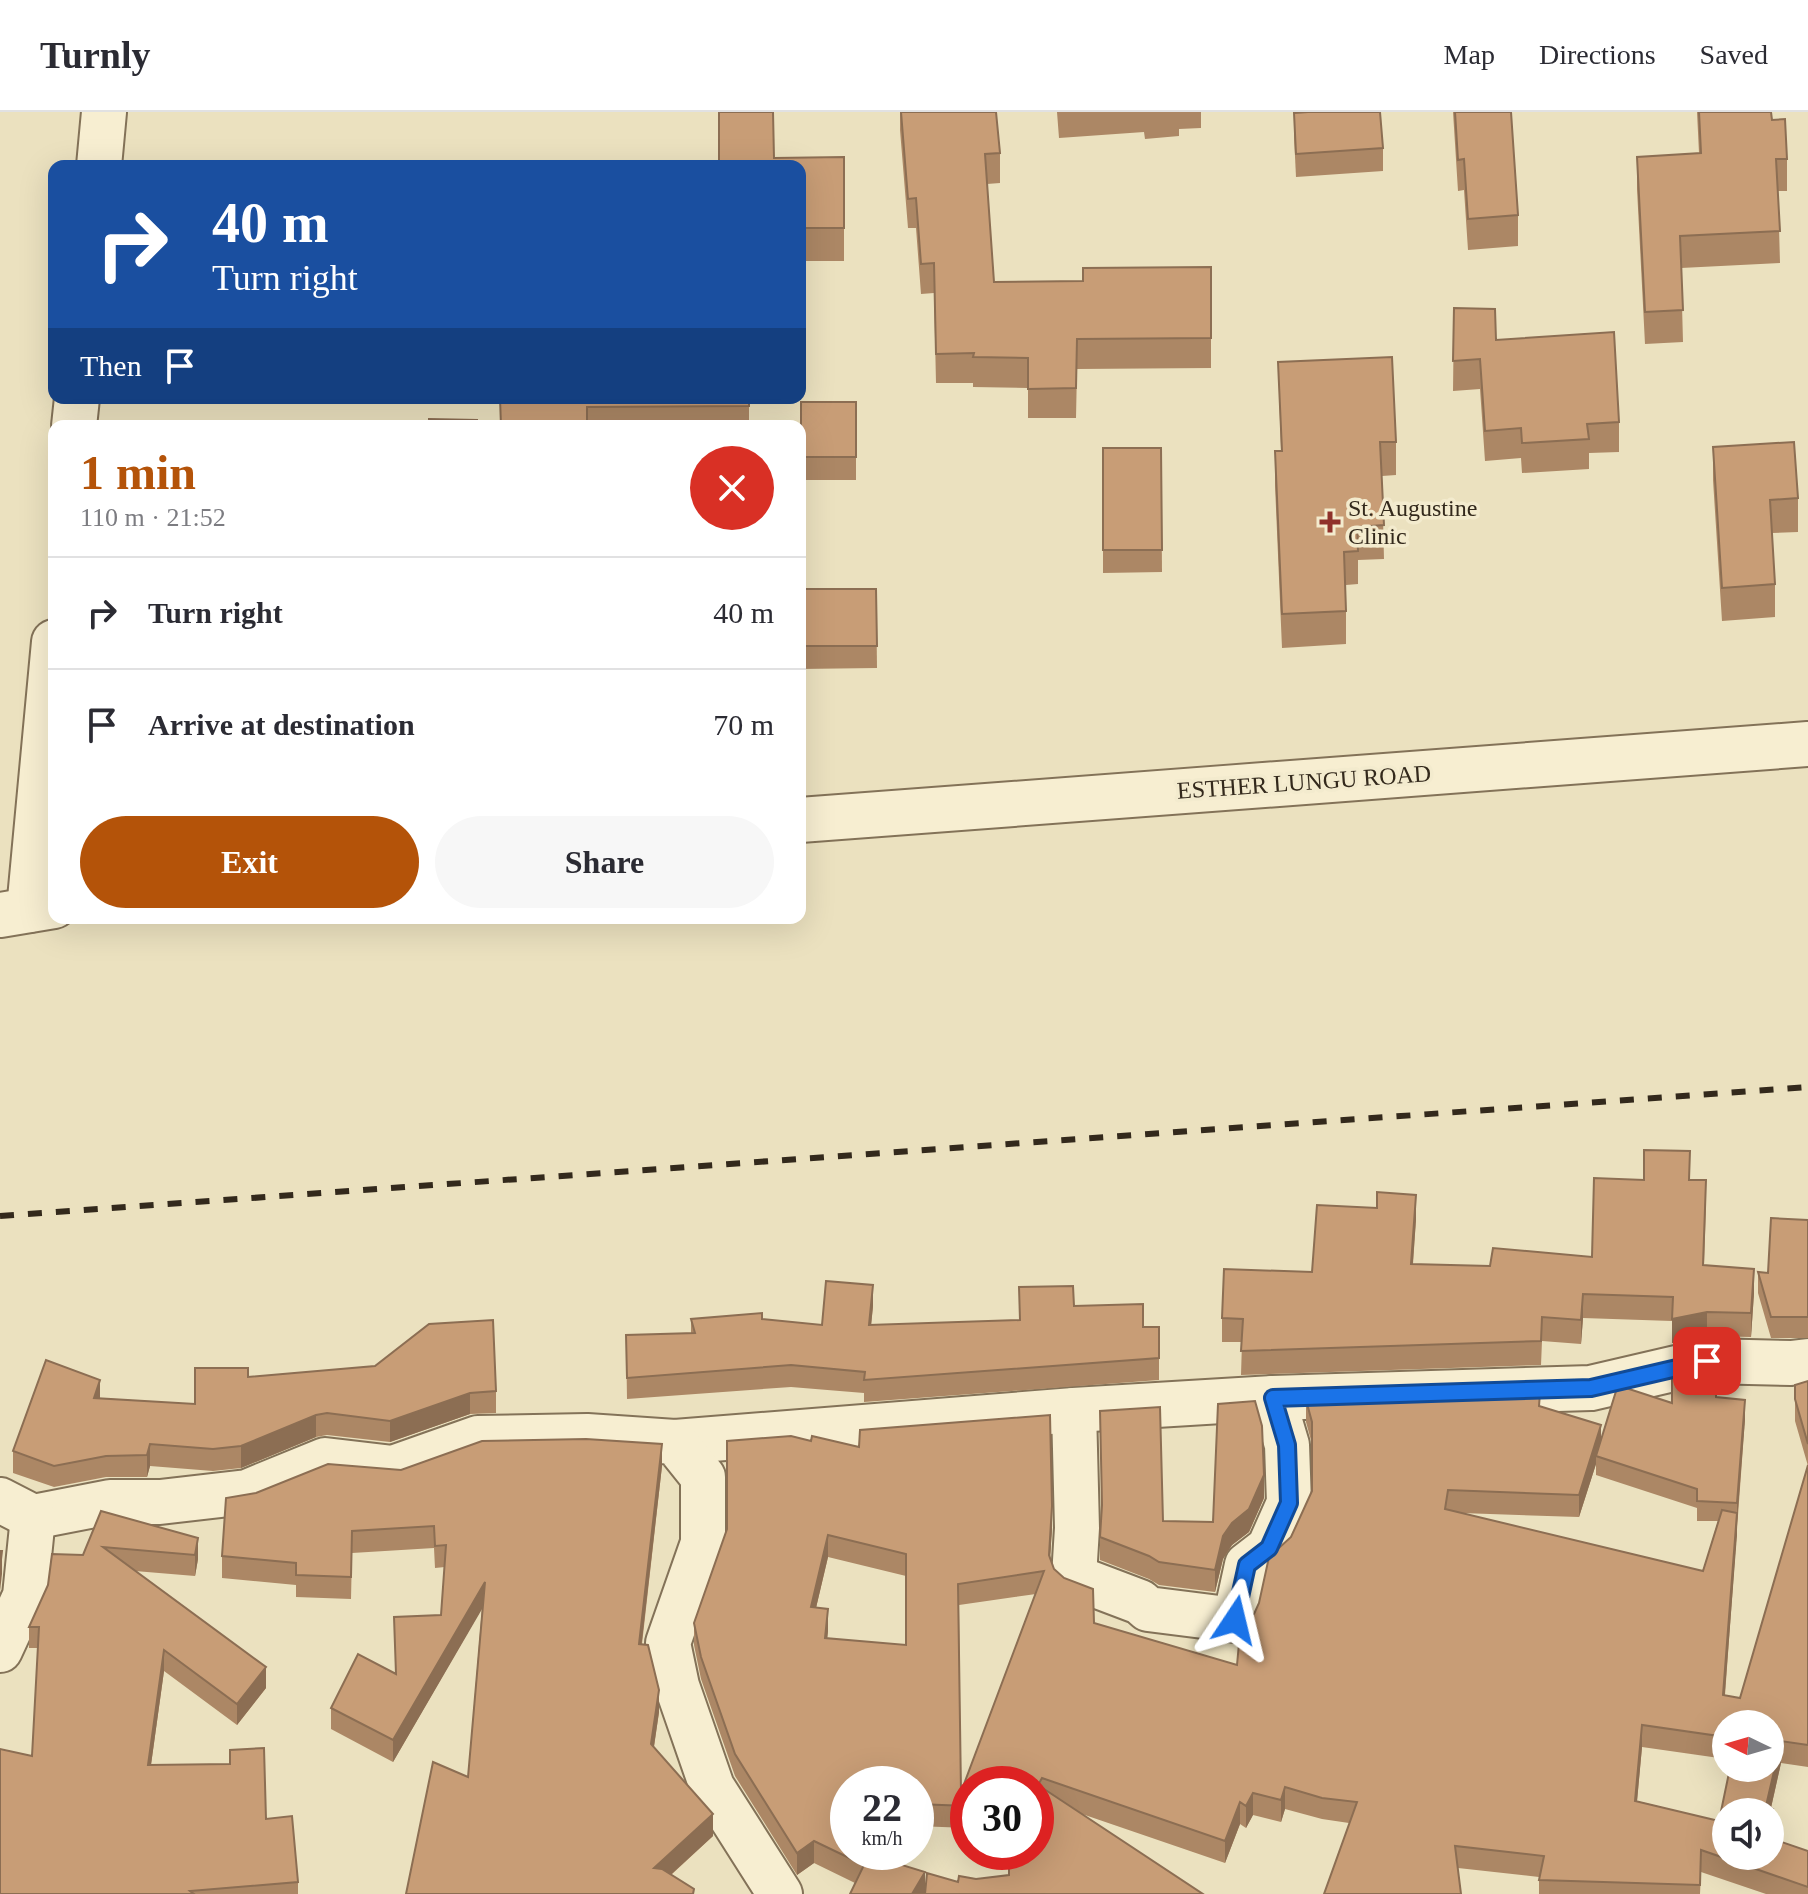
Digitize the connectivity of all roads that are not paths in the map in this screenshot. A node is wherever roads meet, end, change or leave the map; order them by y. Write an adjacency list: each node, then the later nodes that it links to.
1 (104, 112): 2 (street)
2 (100, 160)
3 (48, 704): 6 (street)
4 (1808, 744): 5 (street, ESTHER LUNGU ROAD)
5 (806, 820)
6 (28, 910)
7 (1808, 1361): 8 (street)
8 (1273, 1398): 9 (street); 9 (street)
9 (1074, 1410): 10 (street)
10 (675, 1442): 11 (street); 13 (street)
11 (16, 1509): 12 (street)
12 (0, 1650)
13 (780, 1894)

